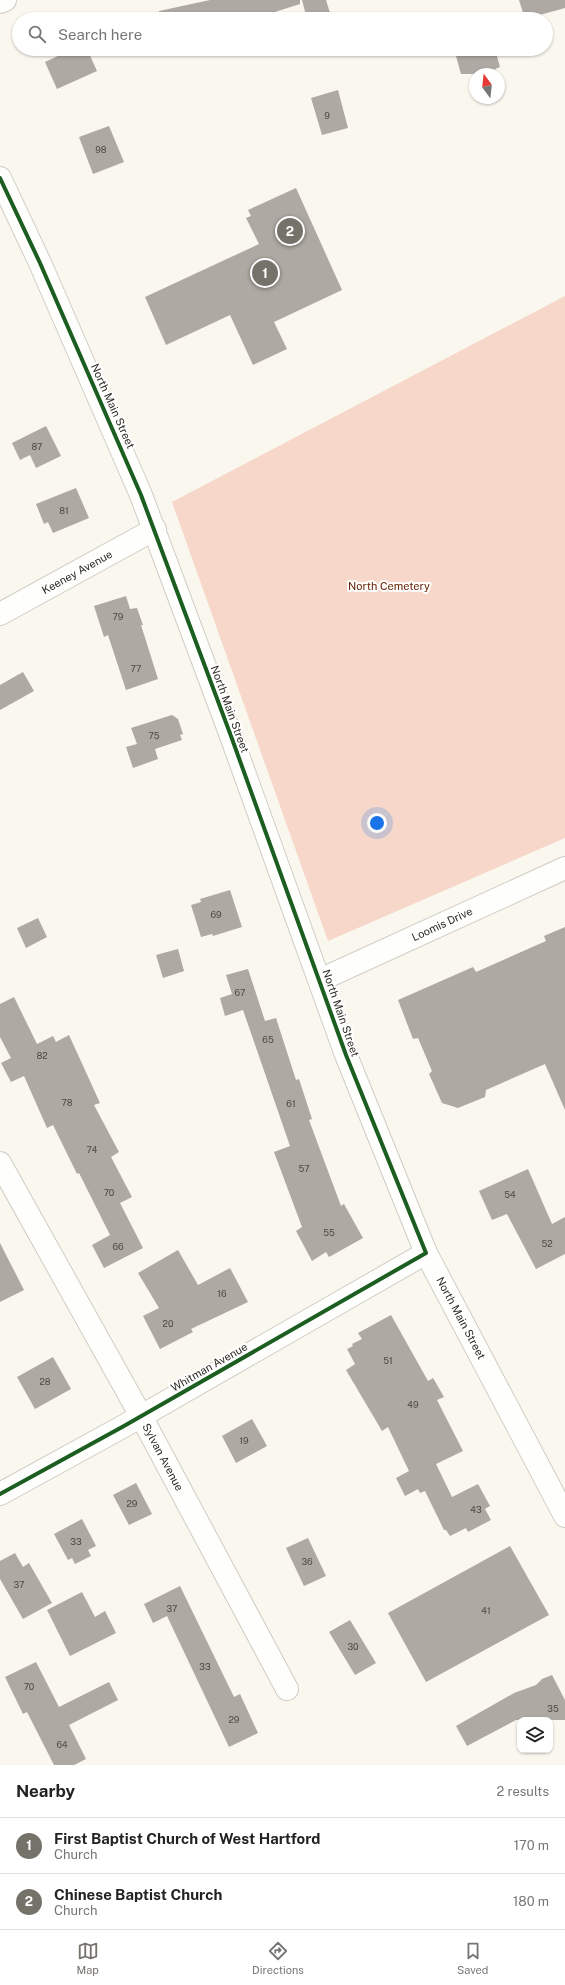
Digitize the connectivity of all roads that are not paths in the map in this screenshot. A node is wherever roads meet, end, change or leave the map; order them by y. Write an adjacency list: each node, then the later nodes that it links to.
1 (5, 0): 2 (street)
2 (0, 2)
3 (0, 178): 4 (street, North Main Street)
4 (155, 529): 5 (street, Keeney Avenue); 7 (street, North Main Street)
5 (0, 614)
6 (565, 868): 7 (street, Loomis Drive)
7 (320, 980): 9 (street, North Main Street)
8 (0, 1163): 10 (street, Sylvan Avenue)
9 (426, 1253): 10 (street, Whitman Avenue); 12 (street, North Main Street)
10 (141, 1416): 11 (street, Whitman Avenue); 13 (street, Sylvan Avenue)
11 (0, 1494)
12 (565, 1516)
13 (287, 1689)

